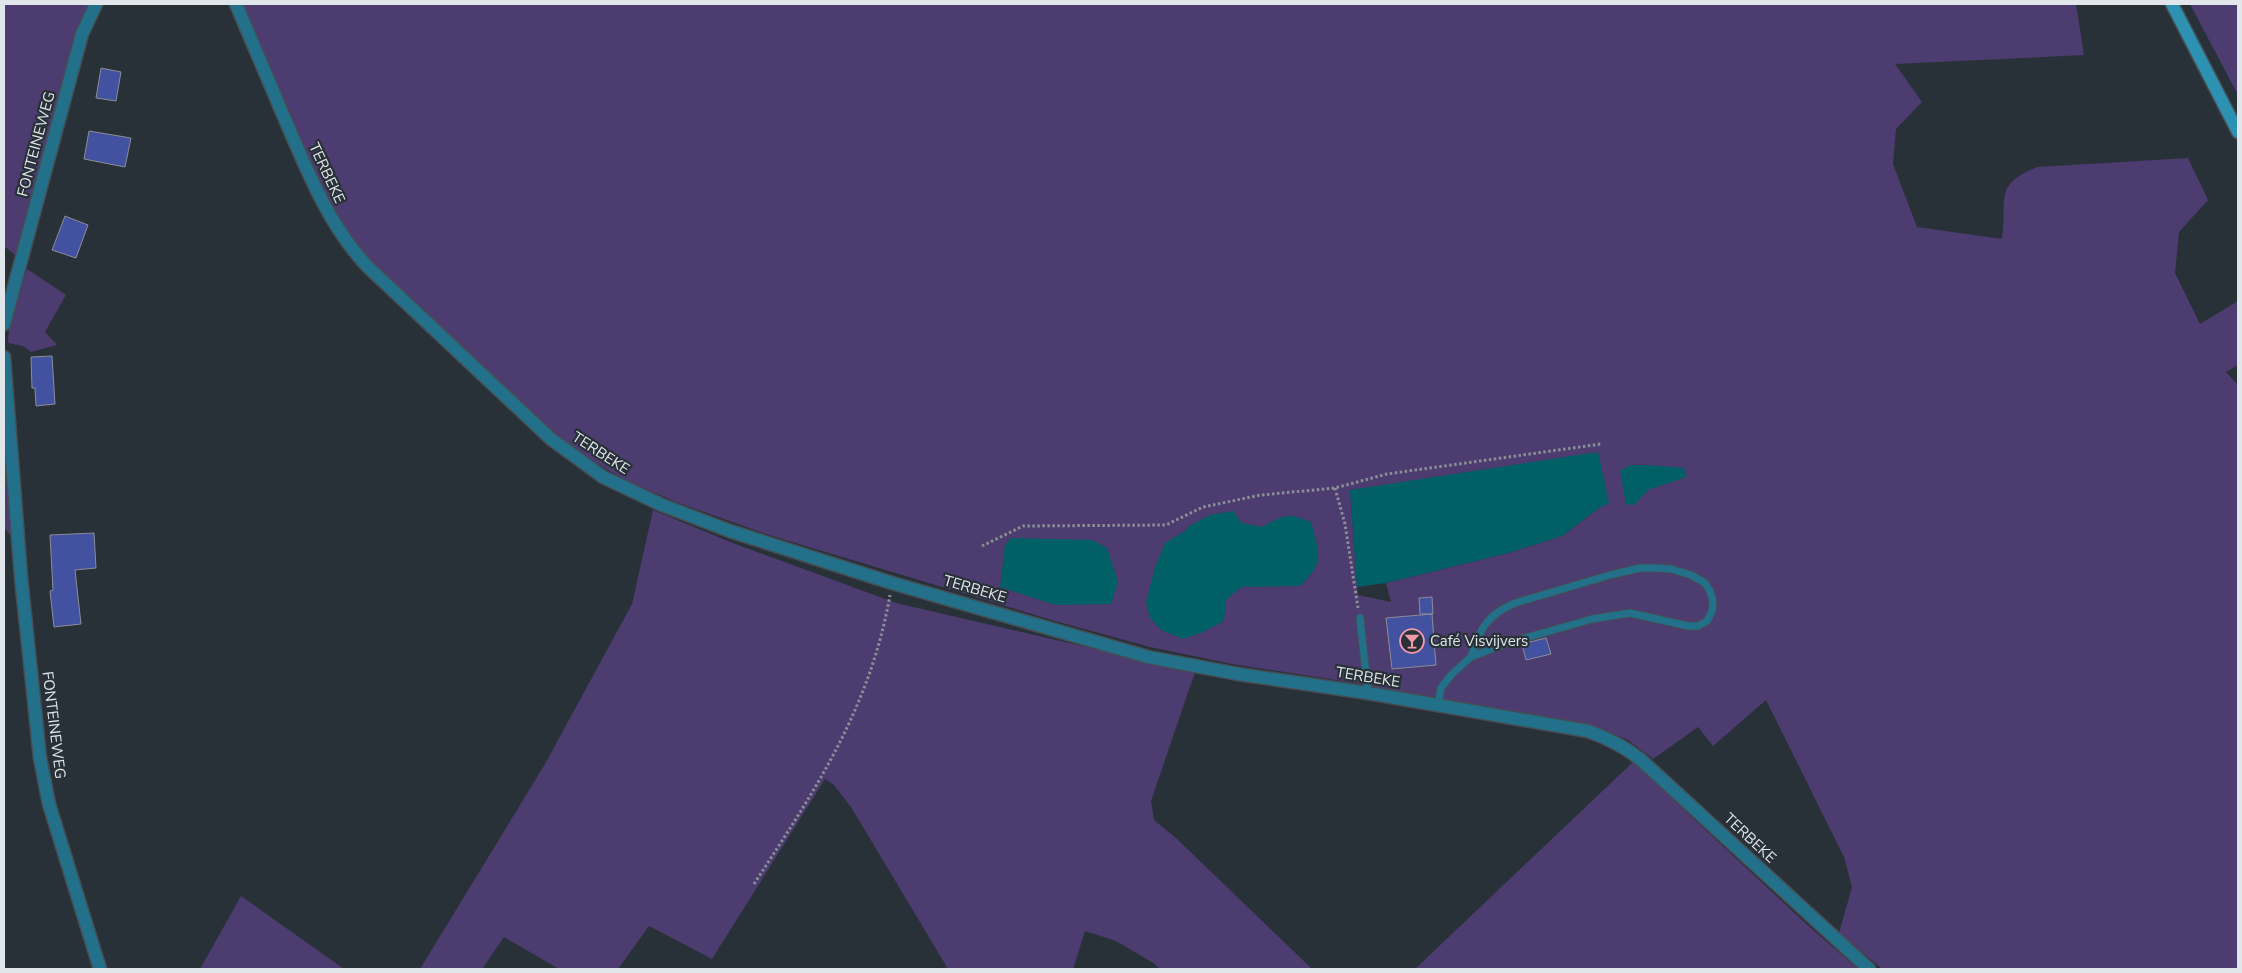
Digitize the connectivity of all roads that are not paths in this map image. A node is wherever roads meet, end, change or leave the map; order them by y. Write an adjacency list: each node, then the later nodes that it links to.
1 (96, 4): 5 (street, FONTEINEWEG)
2 (236, 4): 9 (street, TERBEKE)
3 (2172, 4): 4 (street)
4 (2238, 132)
5 (4, 324)
6 (4, 358): 11 (street, FONTEINEWEG)
7 (1360, 618): 9 (lane)
8 (1471, 657): 8 (lane); 10 (lane)
9 (1368, 693): 10 (street, TERBEKE)
10 (1438, 705): 12 (street, TERBEKE)
11 (100, 969)
12 (1869, 969)

